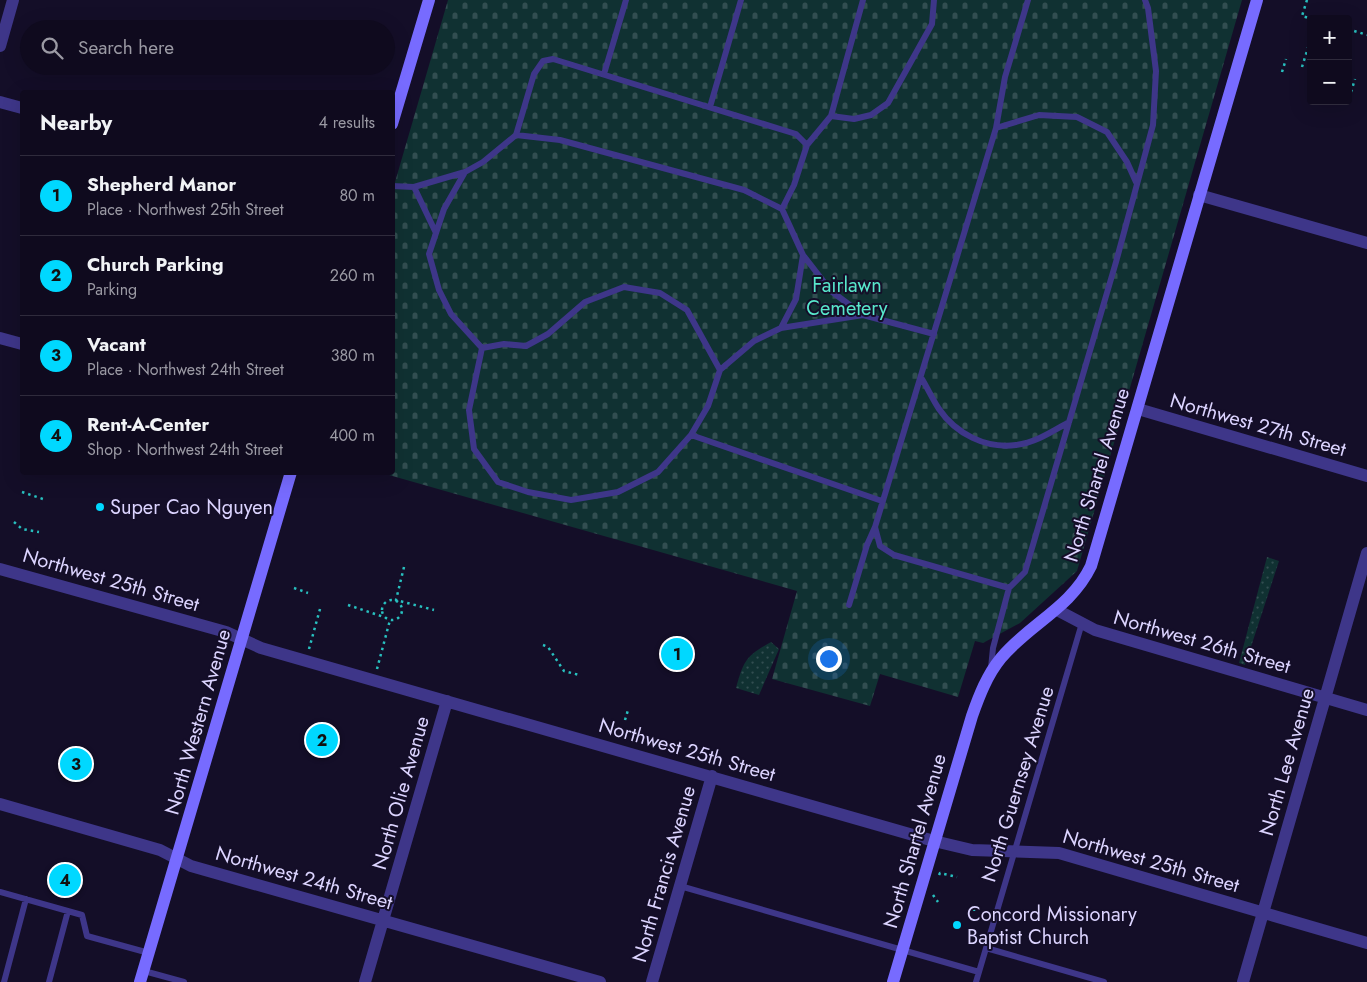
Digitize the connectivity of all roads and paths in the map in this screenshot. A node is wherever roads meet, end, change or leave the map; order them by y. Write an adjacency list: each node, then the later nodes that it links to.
1 (13, 0): 16 (street)
2 (428, 0): 27 (street)
3 (626, 0): 21 (lane)
4 (741, 0): 26 (lane)
5 (863, 0): 28 (lane)
6 (934, 0): 28 (lane)
7 (1028, 0): 29 (lane)
8 (1145, 0): 12 (lane)
9 (1151, 0): 12 (lane)
10 (1257, 0): 36 (street, North Shartel Avenue)
11 (1307, 0): 13 (path)
12 (1148, 8): 33 (lane)
13 (1307, 18)
14 (1352, 30): 15 (path)
15 (1367, 35)
16 (0, 46)
17 (1307, 51): 19 (path)
18 (1286, 59): 20 (path)
19 (1302, 67)
20 (1282, 72)
21 (604, 74): 26 (lane); 30 (lane)
22 (1355, 79): 23 (path)
23 (1352, 89)
24 (0, 102): 25 (street)
25 (20, 107)
26 (710, 107): 31 (lane)
27 (395, 114)
28 (831, 116): 31 (lane)
29 (996, 128): 33 (lane); 43 (lane)
30 (516, 135): 32 (lane); 37 (lane)
31 (807, 145): 37 (lane)
32 (465, 172): 35 (lane); 38 (lane)
33 (1136, 182): 50 (lane)
34 (395, 186): 35 (lane)
35 (414, 187): 38 (lane)
36 (1200, 195): 39 (street); 49 (street, North Shartel Avenue)
37 (782, 209): 40 (lane)
38 (436, 234): 46 (lane)
39 (1367, 243)
40 (803, 255): 41 (lane); 42 (lane)
41 (863, 315): 42 (lane); 43 (lane)
42 (781, 328): 47 (lane)
43 (934, 334): 48 (lane)
44 (0, 338): 45 (street)
45 (20, 343)
46 (482, 348): 47 (lane); 51 (lane)
47 (720, 370): 51 (lane)
48 (922, 379): 50 (lane); 56 (lane)
49 (1138, 409): 53 (street, Northwest 27th Street); 71 (street, North Shartel Avenue)
50 (1070, 422): 64 (lane)
51 (691, 435): 56 (lane)
52 (290, 475): 75 (street, North Western Avenue)
53 (1367, 476)
54 (22, 492): 55 (path)
55 (46, 500)
56 (882, 501): 58 (lane)
57 (14, 522): 59 (path)
58 (875, 527): 64 (lane); 68 (lane)
59 (38, 532)
60 (1367, 553): 81 (street, North Lee Avenue)
61 (404, 566): 66 (path)
62 (0, 568): 75 (street, Northwest 25th Street)
63 (294, 588): 65 (path)
64 (1009, 588): 78 (lane)
65 (308, 593)
66 (396, 600): 70 (path); 72 (path); 73 (path)
67 (348, 605): 72 (path)
68 (849, 605)
69 (320, 609): 77 (path)
70 (434, 610)
71 (1057, 610): 74 (street, Northwest 26th Street); 78 (street, North Shartel Avenue)
72 (384, 617): 73 (path)
73 (390, 620): 80 (path)
74 (1082, 623): 81 (street, Northwest 26th Street); 89 (lane, North Guernsey Avenue)
75 (242, 640): 77 (street, Northwest 25th Street); 90 (street, North Western Avenue)
76 (542, 645): 79 (path)
77 (306, 661): 80 (street, Northwest 25th Street)
78 (990, 674): 88 (street, North Shartel Avenue)
79 (579, 675)
80 (374, 680): 82 (street, Northwest 25th Street)
81 (1325, 698): 84 (street, Northwest 26th Street); 99 (street, North Lee Avenue)
82 (447, 701): 86 (street, Northwest 25th Street); 100 (street, North Olie Avenue)
83 (628, 710): 85 (path)
84 (1367, 710)
85 (625, 720)
86 (712, 776): 88 (street, Northwest 25th Street); 93 (street, North Francis Avenue)
87 (0, 805): 90 (street, Northwest 24th Street)
88 (934, 841): 89 (street, Northwest 25th Street); 103 (street, North Shartel Avenue)
89 (1014, 851): 99 (street, Northwest 25th Street); 102 (lane, North Guernsey Avenue)
90 (178, 859): 100 (street, Northwest 24th Street); 104 (street, North Western Avenue)
91 (957, 877): 92 (path)
92 (937, 880)
93 (679, 886): 103 (lane); 112 (street, North Francis Avenue)
94 (935, 888): 97 (path)
95 (0, 892): 96 (lane)
96 (26, 899): 98 (lane); 107 (lane)
97 (938, 902)
98 (68, 911): 104 (lane); 108 (lane)
99 (1263, 913): 101 (street, Northwest 25th Street); 116 (street, North Lee Avenue)
100 (384, 920): 110 (street, North Olie Avenue); 111 (street, Northwest 24th Street)
101 (1367, 944)
102 (986, 948): 105 (lane, North Guernsey Avenue); 115 (lane)
103 (902, 949): 105 (lane); 113 (street, North Shartel Avenue)
104 (149, 953): 106 (street, North Western Avenue)
105 (979, 972): 114 (lane, North Guernsey Avenue)
106 (142, 976): 109 (lane)
107 (4, 982)
108 (49, 982)
109 (184, 982)
110 (365, 982)
111 (600, 982)
112 (652, 982)
113 (893, 982)
114 (976, 982)
115 (1104, 982)
116 (1243, 982)

